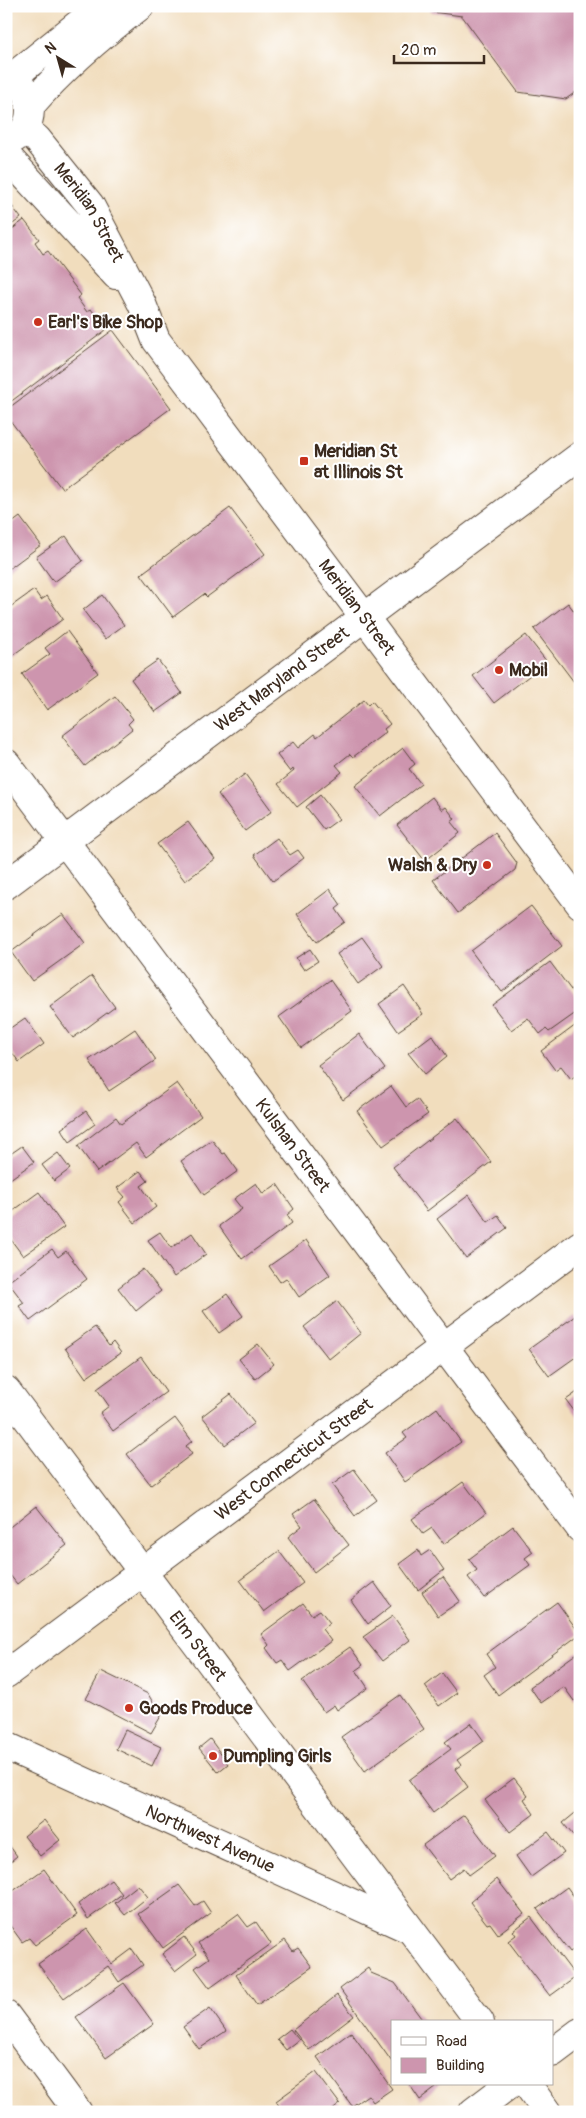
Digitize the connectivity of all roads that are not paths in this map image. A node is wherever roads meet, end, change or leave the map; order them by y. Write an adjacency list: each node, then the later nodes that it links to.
1 (101, 6): 3 (street)
2 (140, 6): 4 (street)
3 (8, 78): 4 (street, Meridian Street)
4 (21, 126): 6 (street, Meridian Street)
5 (6, 155): 6 (street, Meridian Street)
6 (142, 304): 8 (street, Meridian Street)
7 (580, 456): 8 (street, West Maryland Street)
8 (364, 617): 10 (street, West Maryland Street); 12 (street, Meridian Street)
9 (6, 763): 10 (street, Kulshan Street)
10 (65, 841): 11 (street, West Maryland Street); 14 (street, Kulshan Street)
11 (6, 885)
12 (580, 904)
13 (580, 1245): 14 (street, West Connecticut Street)
14 (444, 1346): 16 (street, Kulshan Street); 17 (street, West Connecticut Street)
15 (6, 1390): 17 (street, Elm Street)
16 (580, 1528)
17 (143, 1572): 18 (street, West Connecticut Street); 20 (street, Elm Street)
18 (6, 1674)
19 (6, 1746): 20 (street, Northwest Avenue)
20 (413, 1930): 22 (street, Elm Street)
21 (6, 2015): 27 (street)
22 (479, 2020)
23 (580, 2032): 24 (street)
24 (554, 2052)
25 (507, 2086): 28 (street)
26 (528, 2086): 29 (street)
27 (78, 2112)
28 (473, 2112)
29 (547, 2112)

